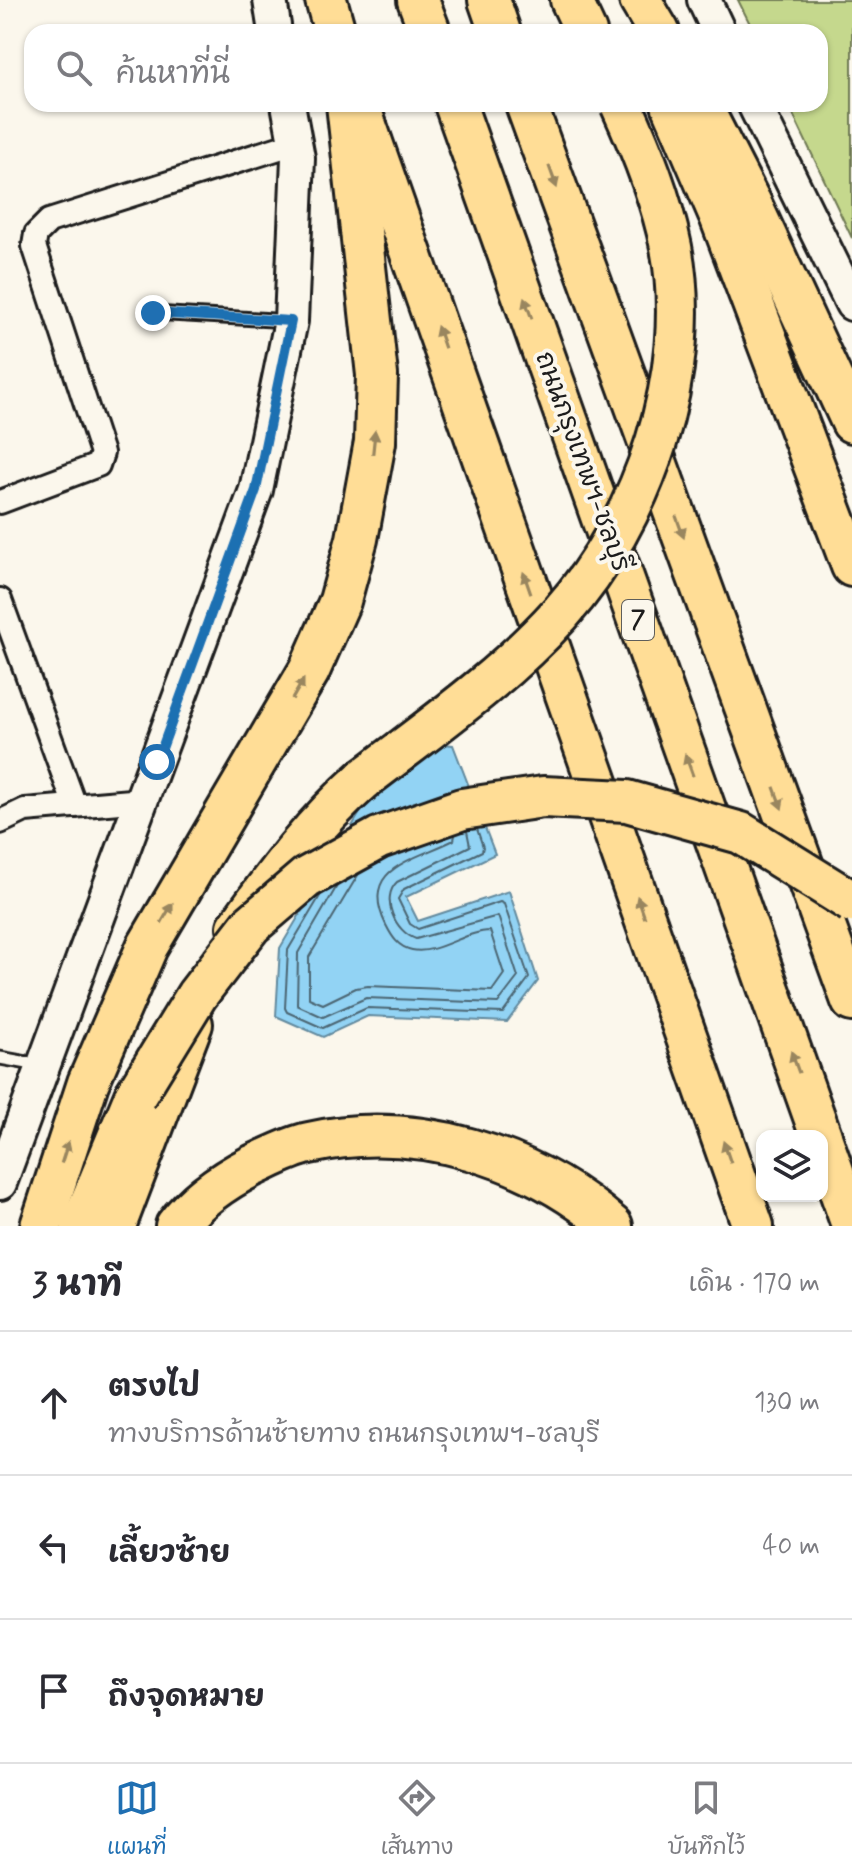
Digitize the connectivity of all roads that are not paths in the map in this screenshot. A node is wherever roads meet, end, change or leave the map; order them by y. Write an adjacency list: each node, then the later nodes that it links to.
1 (270, 0): 8 (main road)
2 (326, 0): 9 (highway)
3 (418, 0): 10 (highway)
4 (489, 0): 11 (highway)
5 (571, 0): 12 (highway)
6 (638, 0): 13 (highway); 14 (highway)
7 (704, 0): 15 (main road)
8 (274, 24)
9 (333, 24)
10 (427, 24)
11 (497, 24)
12 (582, 24)
13 (645, 24)
14 (654, 24)
15 (715, 24)
16 (289, 112): 25 (main road)
17 (348, 112): 44 (highway, one-way to 17)
18 (362, 112): 49 (highway, one-way to 18)
19 (458, 112): 40 (highway, ถนนกรุงเทพฯ-ชลบุรี / 7, one-way to 19)
20 (529, 112): 37 (highway, one-way to 37)
21 (624, 112): 46 (highway, bridge)
22 (675, 112): 31 (highway)
23 (704, 112): 29 (highway)
24 (758, 112): 26 (main road)
25 (295, 143): 28 (main road); 30 (street)
26 (852, 304)
27 (153, 313): 28 (lane)
28 (291, 321): 33 (main road)
29 (852, 422)
30 (0, 502)
31 (852, 566)
32 (0, 600): 34 (street)
33 (143, 800): 34 (street); 39 (main road)
34 (75, 806): 35 (street)
35 (0, 822)
36 (852, 902): 45 (highway, bridge)
37 (852, 1001)
38 (0, 1058): 39 (lane)
39 (44, 1066): 42 (main road)
40 (818, 1130)
41 (828, 1158): 43 (highway, ถนนกรุงเทพฯ-ชลบุรี / 7)
42 (0, 1183)
43 (852, 1225)
44 (41, 1226)
45 (81, 1226)
46 (115, 1226)
47 (176, 1226): 48 (highway)
48 (612, 1226)
49 (753, 1226)

